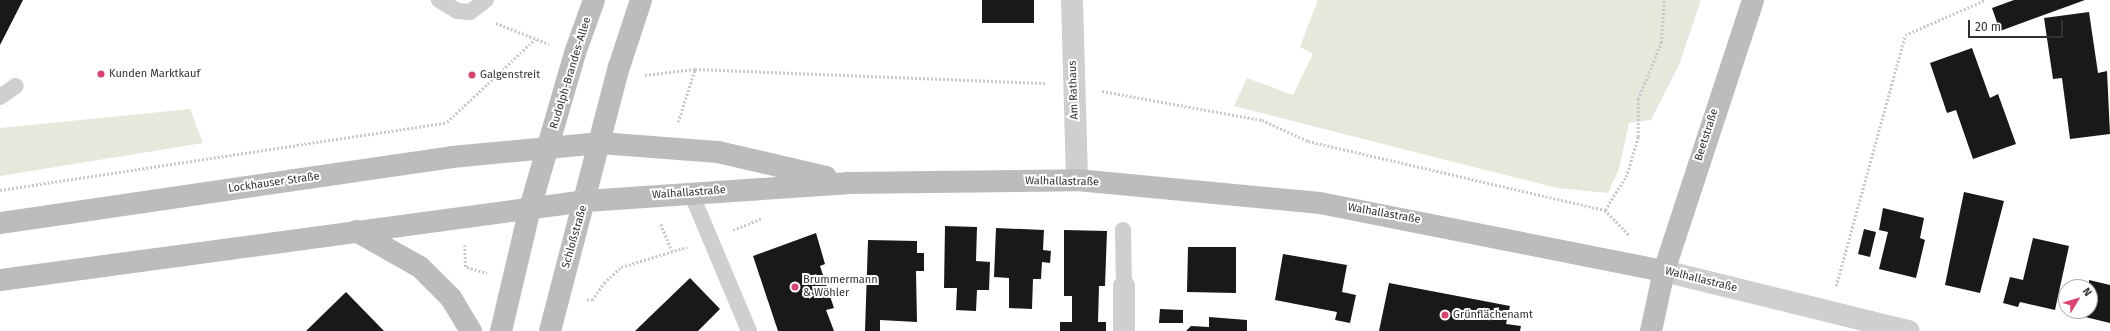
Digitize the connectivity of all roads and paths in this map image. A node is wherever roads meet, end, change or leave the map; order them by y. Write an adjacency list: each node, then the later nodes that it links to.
1 (439, 0): 9 (lane)
2 (486, 0): 9 (lane)
3 (594, 0): 13 (main road, Rudolph-Brandes-Allee)
4 (641, 0): 12 (main road)
5 (1072, 0): 14 (street, Am Rathaus)
6 (1664, 0): 20 (path)
7 (1753, 0): 27 (main road, Beetstraße)
8 (1985, 0): 32 (path)
9 (470, 12): 16 (path)
10 (16, 86): 11 (lane)
11 (0, 98)
12 (600, 143): 13 (main road, Walhallastraße); 15 (main road, Walhallastraße); 18 (main road, Schloßstraße)
13 (548, 147): 19 (main road); 22 (main road, Lockhauser Straße)
14 (1076, 180): 15 (main road, Walhallastraße); 27 (main road, Walhallastraße)
15 (848, 182): 17 (main road, Walhallastraße)
16 (0, 190)
17 (691, 193): 18 (main road, Walhallastraße); 25 (lane)
18 (586, 201): 19 (main road, Walhallastraße); 31 (main road, Schloßstraße)
19 (530, 208): 24 (main road); 29 (main road)
20 (1605, 210)
21 (768, 215): 25 (path)
22 (0, 223)
23 (1123, 230): 30 (lane)
24 (356, 231): 28 (main road); 33 (main road)
25 (710, 239): 31 (path); 36 (lane)
26 (466, 266): 29 (path)
27 (1664, 271): 32 (street, Walhallastraße); 38 (main road, Beetstraße)
28 (0, 280)
29 (512, 280): 34 (main road)
30 (1124, 286): 37 (street)
31 (560, 292): 35 (main road, Schloßstraße)
32 (1829, 311): 39 (street, Walhallastraße)
33 (471, 331)
34 (501, 331)
35 (550, 331)
36 (749, 331)
37 (1124, 331)
38 (1651, 331)
39 (1909, 331)

